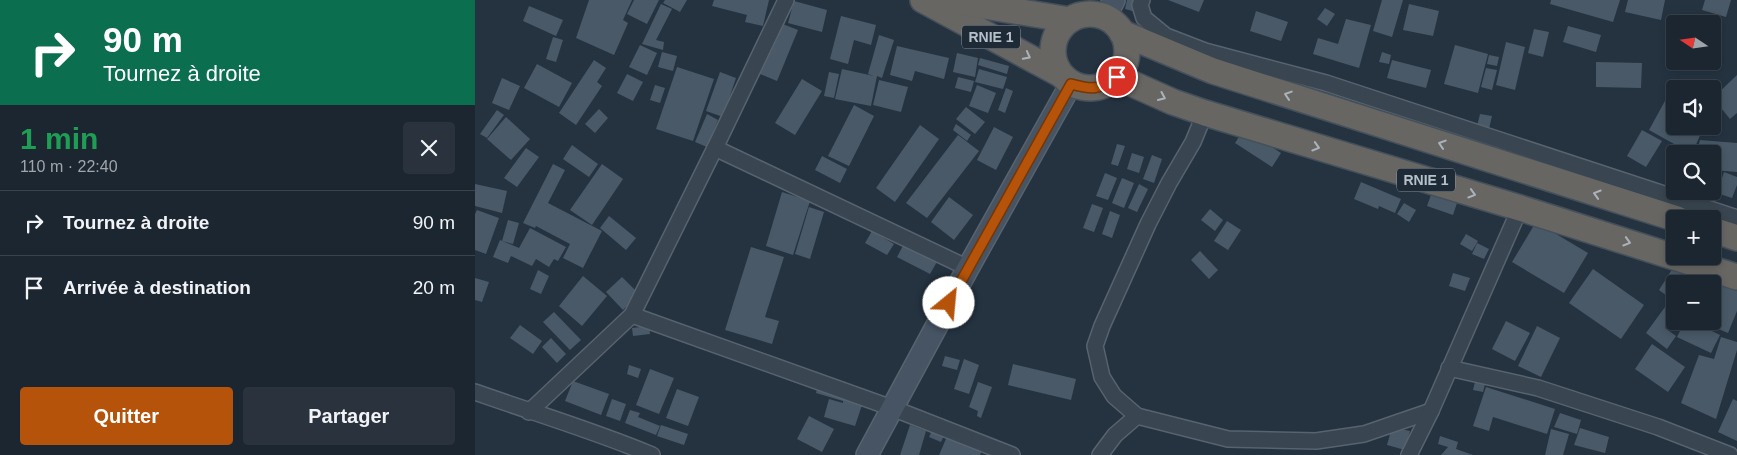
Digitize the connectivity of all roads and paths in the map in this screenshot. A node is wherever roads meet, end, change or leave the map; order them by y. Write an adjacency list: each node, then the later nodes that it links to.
1 (785, 0): 10 (street)
2 (923, 0): 8 (highway, RNIE 1, one-way to 8)
3 (948, 0): 6 (highway, RNIE 1)
4 (1142, 0): 13 (street)
5 (1114, 17): 6 (highway, RNIE 1); 7 (highway); 12 (highway, RNIE 1, one-way to 5)
6 (1070, 20): 8 (highway)
7 (1117, 77): 8 (highway, RNIE 1); 9 (highway, RNIE 1, one-way to 9)
8 (1066, 79): 16 (main road)
9 (1205, 113): 11 (highway, RNIE 1, one-way to 11); 24 (street)
10 (715, 148): 16 (street); 18 (street)
11 (1520, 208): 17 (highway, RNIE 1, one-way to 17); 19 (street)
12 (1666, 215)
13 (1737, 218)
14 (1721, 233): 15 (highway)
15 (1737, 238)
16 (968, 268): 21 (main road)
17 (1737, 277)
18 (632, 315): 21 (street); 23 (street)
19 (1449, 368): 22 (street); 30 (street)
20 (475, 392): 23 (street)
21 (892, 408): 26 (main road); 27 (street)
22 (1431, 411): 24 (street); 29 (street)
23 (529, 412): 25 (street)
24 (1137, 416): 28 (street)
25 (653, 455)
26 (867, 455)
27 (1012, 455)
28 (1100, 455)
29 (1409, 455)
30 (1730, 455)

